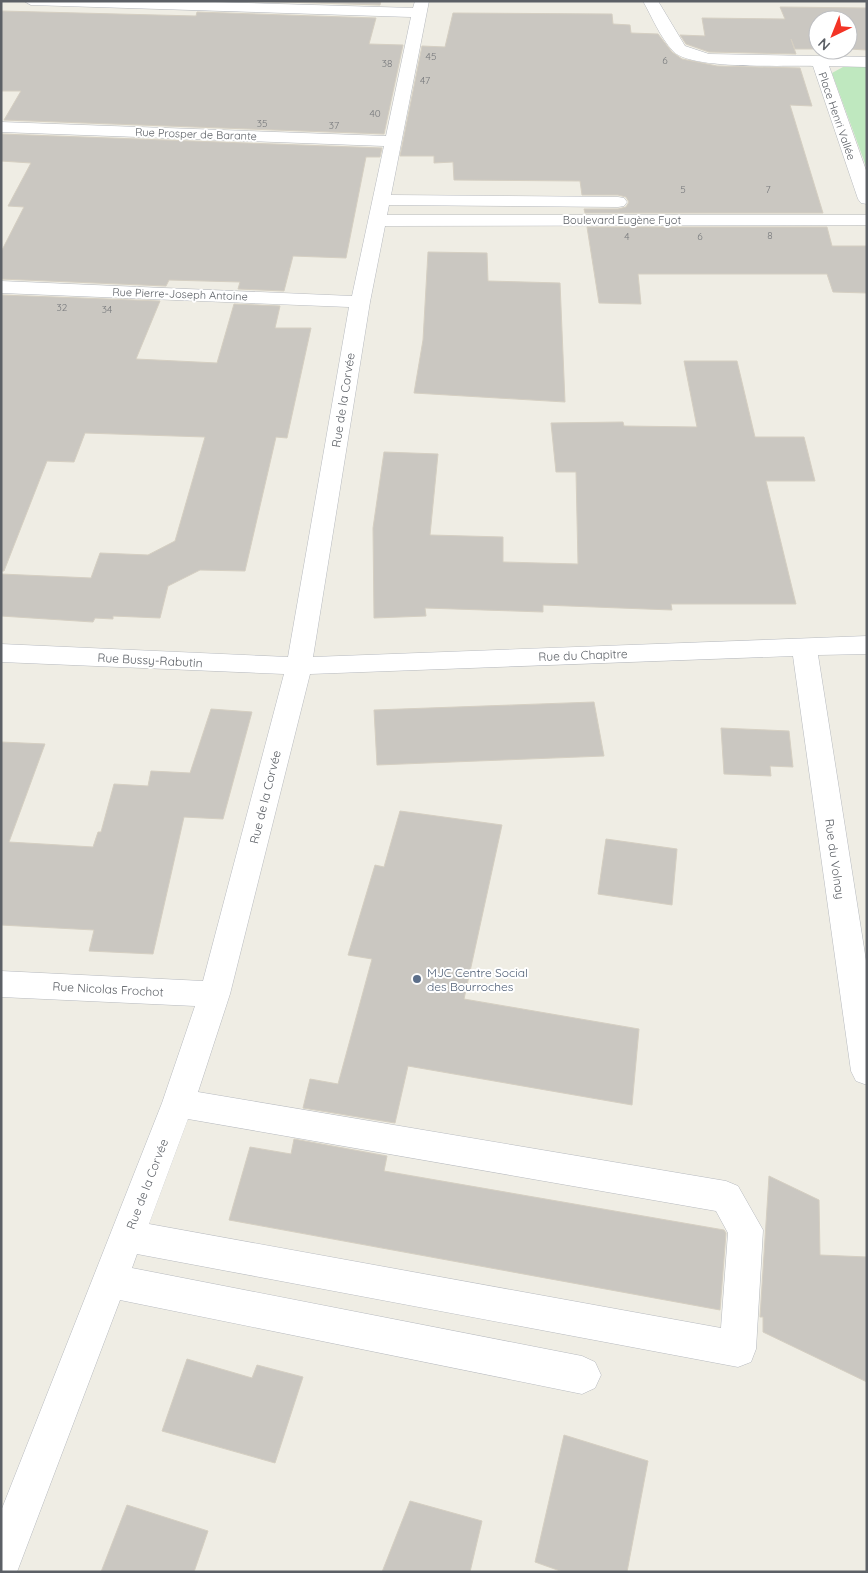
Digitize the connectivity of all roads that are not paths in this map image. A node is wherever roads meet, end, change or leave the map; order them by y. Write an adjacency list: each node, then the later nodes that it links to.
1 (31, 1): 3 (street)
2 (650, 1): 4 (street)
3 (420, 7): 7 (street, Rue de la Corvée)
4 (818, 61): 5 (street); 8 (street, Place Henri Vallée)
5 (867, 62)
6 (1, 127): 7 (street, Rue Prosper de Barante)
7 (391, 141): 9 (street, Rue de la Corvée)
8 (867, 199)
9 (381, 200): 10 (street, Boulevard Eugène Fyot); 14 (street, Rue de la Corvée)
10 (640, 202)
11 (769, 203): 12 (street)
12 (867, 204)
13 (867, 220): 14 (street, Boulevard Eugène Fyot)
14 (376, 221): 16 (street, Rue de la Corvée)
15 (1, 287): 16 (street, Rue Pierre-Joseph Antoine)
16 (360, 302): 20 (street, Rue de la Corvée)
17 (867, 645): 18 (street, Rue du Chapitre)
18 (804, 647): 20 (street, Rue du Chapitre); 23 (street, Rue du Volnay)
19 (1, 653): 20 (street, Rue Bussy-Rabutin)
20 (299, 666): 22 (street, Rue de la Corvée)
21 (1, 984): 22 (street, Rue Nicolas Frochot)
22 (215, 994): 24 (street, Rue de la Corvée)
23 (867, 1071)
24 (178, 1103): 25 (street, Rue de la Corvée); 25 (street)
25 (127, 1236): 26 (street, Rue de la Corvée)
26 (111, 1281): 27 (street); 28 (street, Rue de la Corvée)
27 (582, 1375)
28 (1, 1563)

